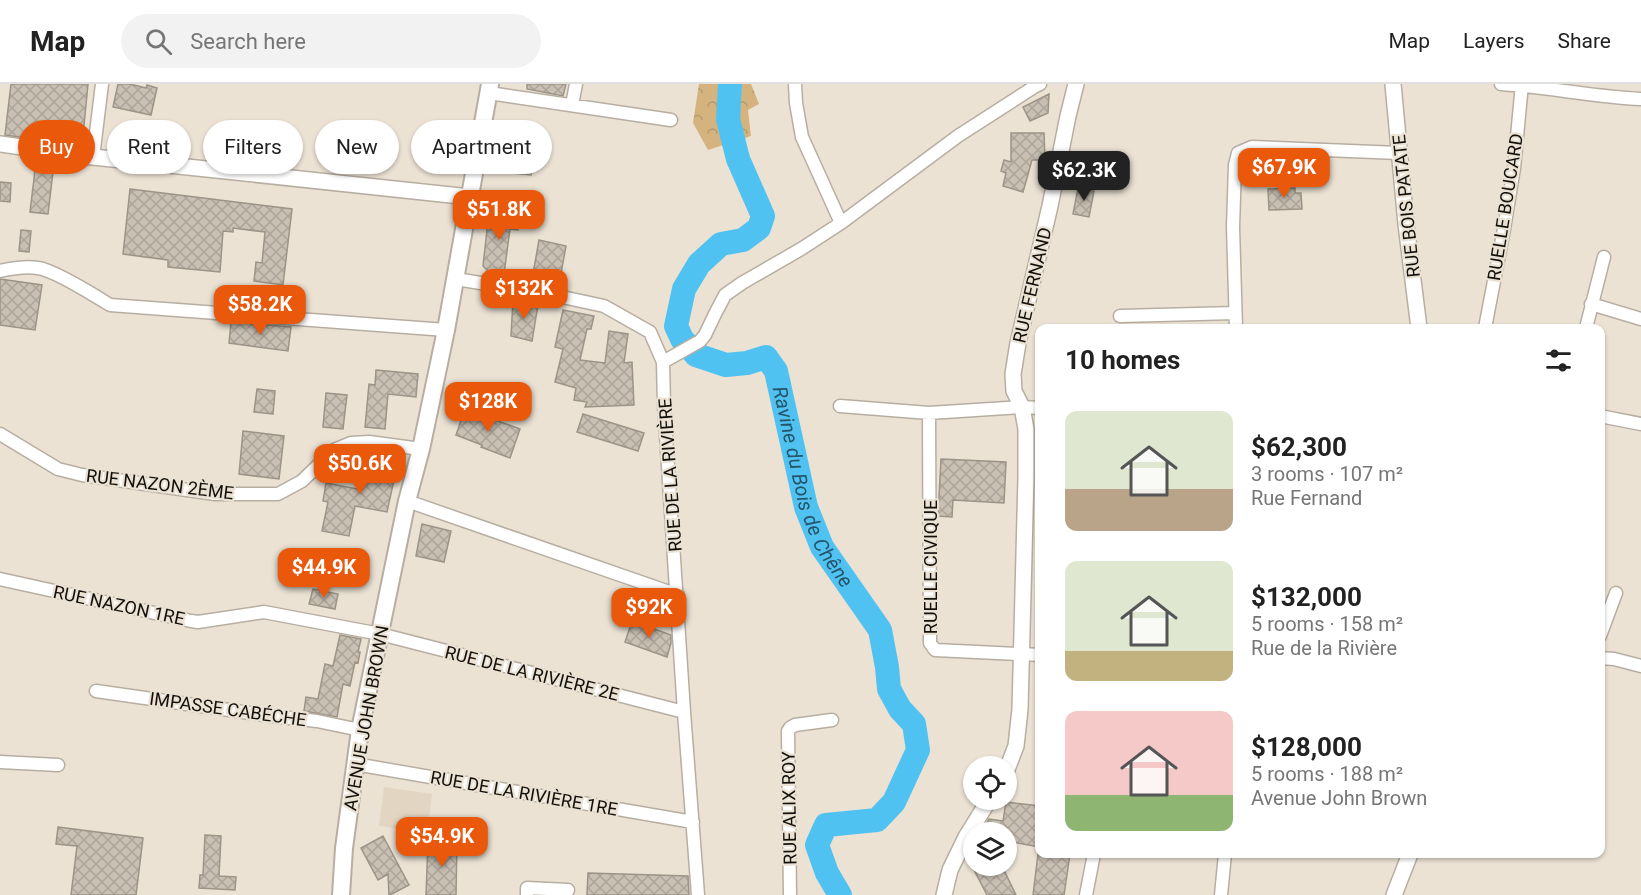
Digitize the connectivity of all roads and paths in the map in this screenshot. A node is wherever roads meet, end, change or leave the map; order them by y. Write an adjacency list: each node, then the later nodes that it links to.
1 (102, 84): 13 (street)
2 (576, 84): 11 (street)
3 (795, 84): 19 (street)
4 (1040, 84): 19 (street)
5 (1076, 84): 34 (street, RUE FERNAND)
6 (1393, 84): 16 (street, RUE BOIS PATATE)
7 (1501, 84): 8 (street)
8 (1521, 85): 10 (street); 29 (street, RUELLE BOUCARD)
9 (490, 89): 11 (street); 18 (main road, AVENUE JOHN BROWN)
10 (1641, 99)
11 (572, 105): 12 (street)
12 (671, 120)
13 (95, 142)
14 (0, 144): 15 (street)
15 (18, 147)
16 (1399, 153): 24 (street); 28 (street, RUE BOIS PATATE)
17 (95, 158): 18 (street)
18 (470, 197): 22 (main road, AVENUE JOHN BROWN)
19 (841, 223): 32 (street)
20 (1604, 257): 23 (street)
21 (0, 271): 31 (street)
22 (456, 279): 31 (main road, AVENUE JOHN BROWN); 32 (street, RUE DE LA RIVIÈRE)
23 (1591, 304): 26 (street); 30 (street)
24 (1235, 313): 25 (street); 27 (street)
25 (1120, 316)
26 (1641, 320)
27 (1236, 324)
28 (1419, 324)
29 (1486, 324)
30 (1587, 324)
31 (447, 330): 40 (main road, AVENUE JOHN BROWN)
32 (663, 362): 44 (street, RUE DE LA RIVIÈRE)
33 (840, 406): 36 (street)
34 (1022, 407): 35 (street); 36 (street); 47 (street, RUE FERNAND)
35 (1035, 408)
36 (929, 413): 47 (street, RUELLE CIVIQUE)
37 (1605, 417): 38 (street)
38 (1641, 424)
39 (0, 434): 40 (street, RUE NAZON 2ÈME)
40 (421, 449): 41 (main road, AVENUE JOHN BROWN)
41 (407, 501): 44 (street); 46 (main road, AVENUE JOHN BROWN)
42 (0, 579): 46 (street, RUE NAZON 1RE)
43 (1616, 593): 45 (street)
44 (678, 596): 52 (street, RUE DE LA RIVIÈRE)
45 (1605, 623)
46 (380, 634): 52 (street, RUE DE LA RIVIÈRE 2E); 54 (main road, AVENUE JOHN BROWN)
47 (1021, 655): 48 (street, RUELLE CIVIQUE); 55 (street, RUE FERNAND)
48 (1035, 655)
49 (1605, 658): 50 (street)
50 (1641, 666)
51 (96, 691): 54 (street, IMPASSE CABÉCHE)
52 (684, 712): 60 (street, RUE DE LA RIVIÈRE)
53 (832, 720): 68 (street, RUE ALIX ROY)
54 (360, 730): 57 (main road, AVENUE JOHN BROWN)
55 (1012, 756)
56 (0, 762): 58 (street)
57 (355, 764): 60 (street, RUE DE LA RIVIÈRE 1RE); 65 (main road, AVENUE JOHN BROWN)
58 (58, 765)
59 (984, 810): 69 (street)
60 (693, 822): 67 (street, RUE DE LA RIVIÈRE)
61 (1093, 858): 70 (street)
62 (1225, 858): 71 (street)
63 (1408, 858): 72 (street)
64 (568, 890): 66 (street)
65 (341, 895)
66 (527, 895)
67 (698, 895)
68 (790, 895)
69 (944, 895)
70 (1086, 895)
71 (1221, 895)
72 (1394, 895)

